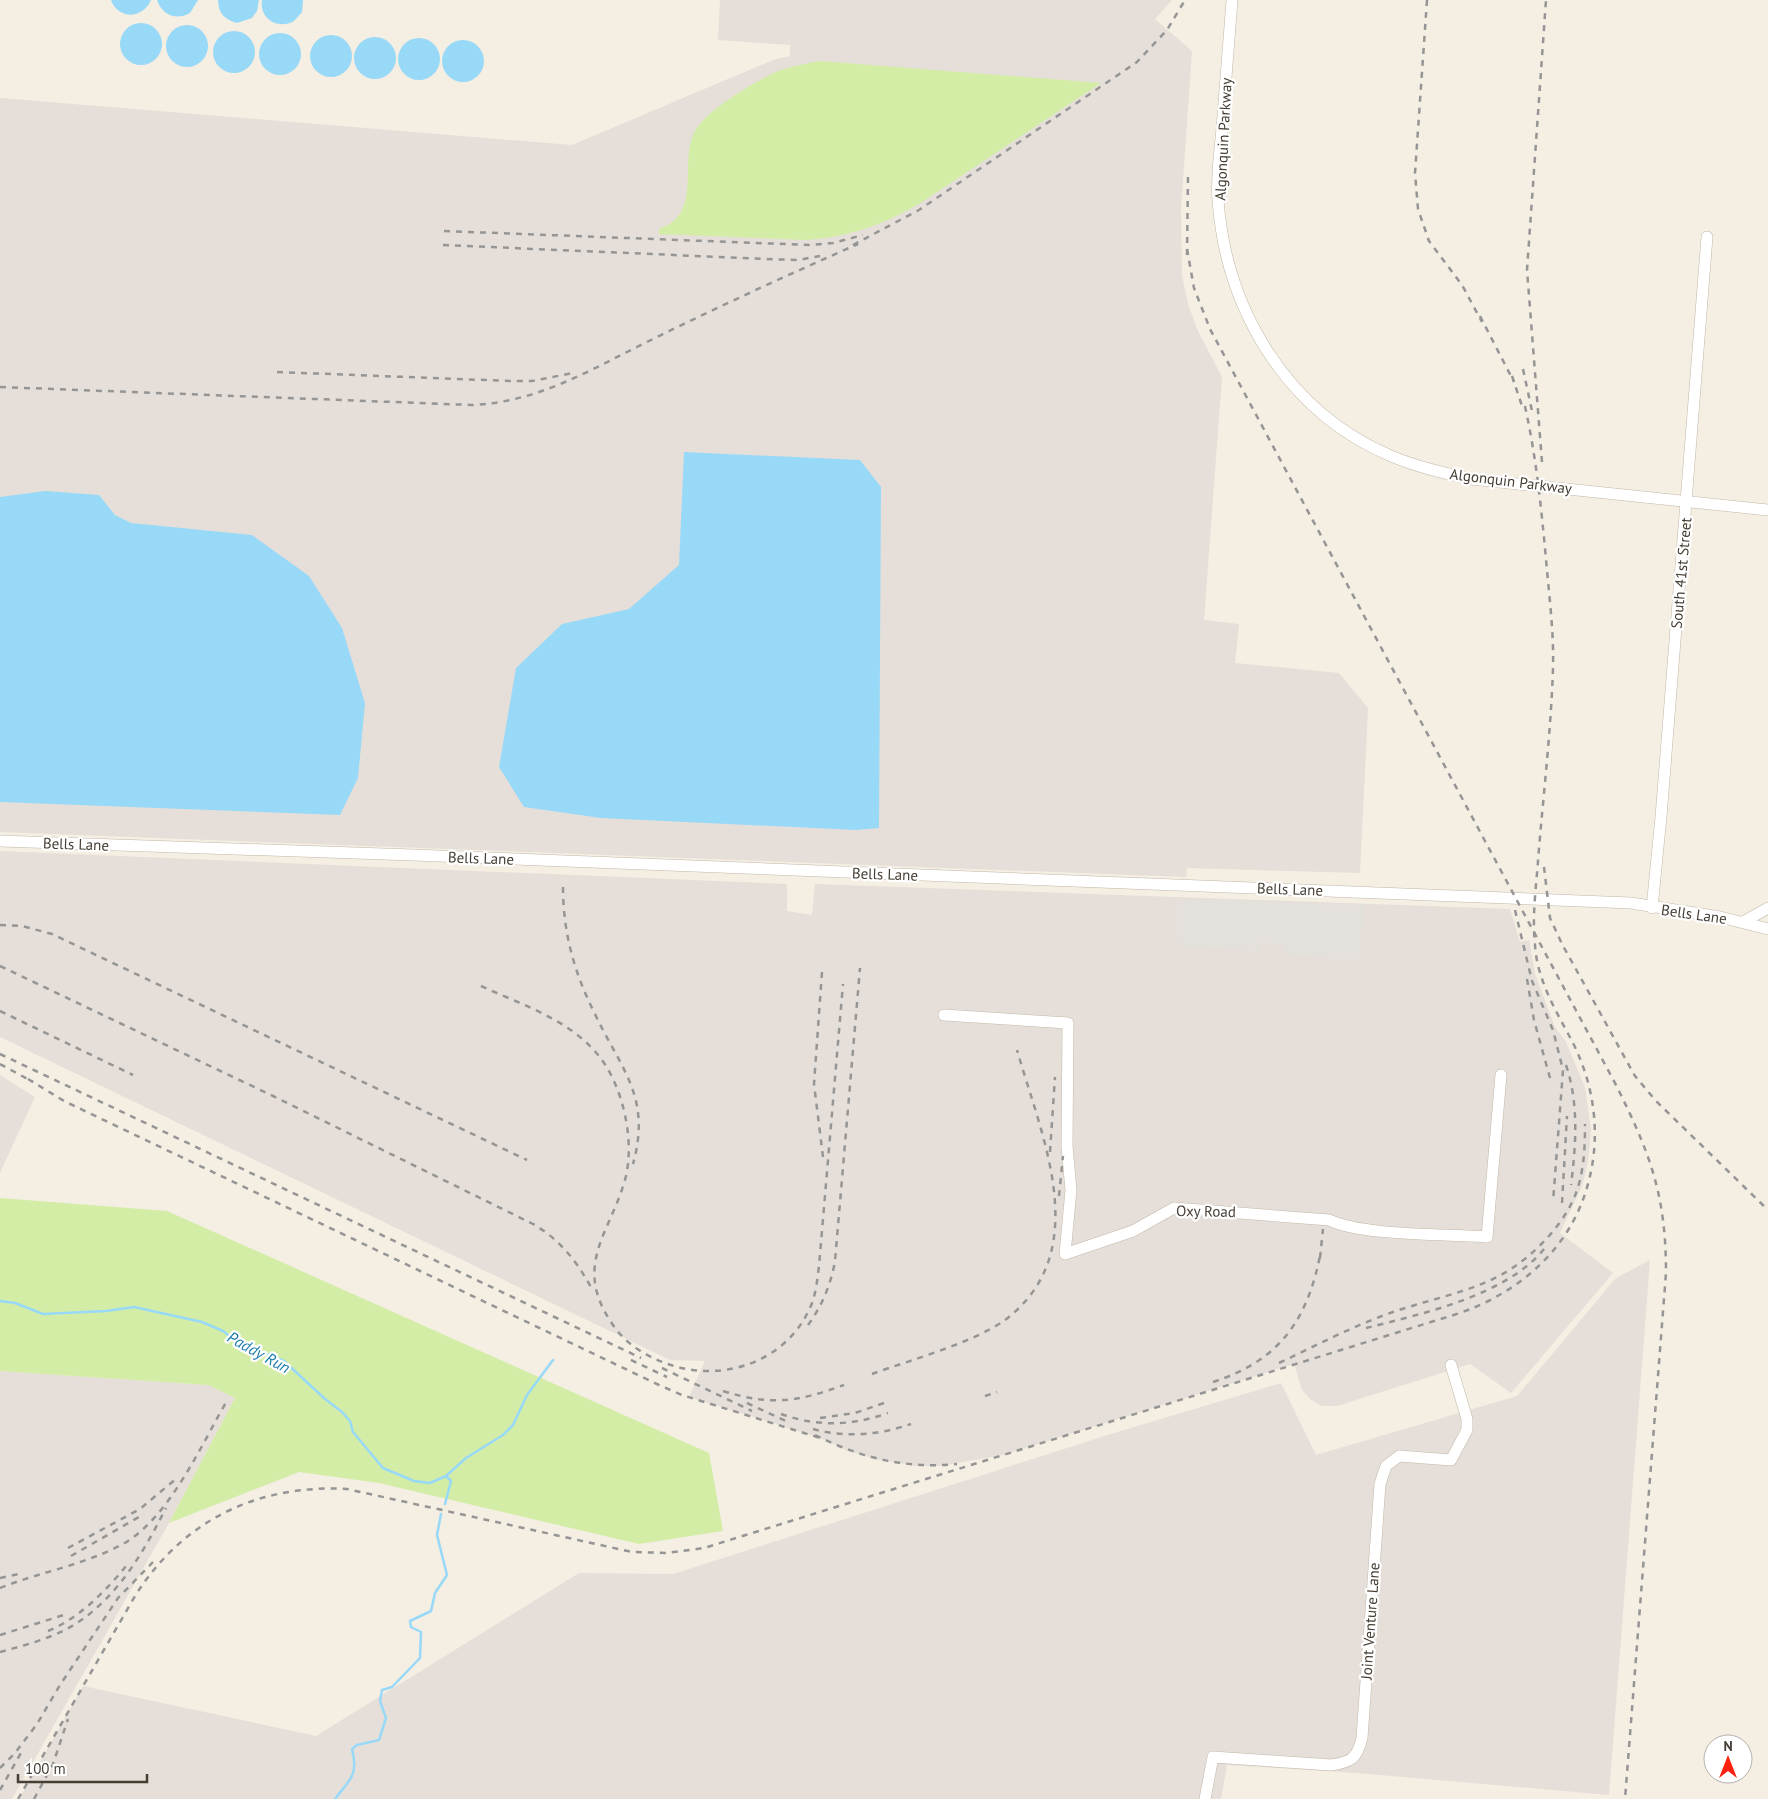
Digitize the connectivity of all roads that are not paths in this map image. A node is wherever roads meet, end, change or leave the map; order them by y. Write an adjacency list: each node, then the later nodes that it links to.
1 (1232, 0): 3 (street, Algonquin Parkway)
2 (1708, 237): 3 (street, South 41st Street)
3 (1686, 502): 4 (street, Algonquin Parkway); 6 (street, South 41st Street)
4 (1768, 510)
5 (0, 841): 6 (street, Bells Lane)
6 (1652, 908): 8 (street, Bells Lane)
7 (1768, 908): 8 (street)
8 (1743, 922): 9 (street, Bells Lane)
9 (1768, 929)
10 (944, 1015): 11 (street, Oxy Road)
11 (1502, 1075)
12 (1451, 1365): 13 (street, Joint Venture Lane)
13 (1205, 1799)

